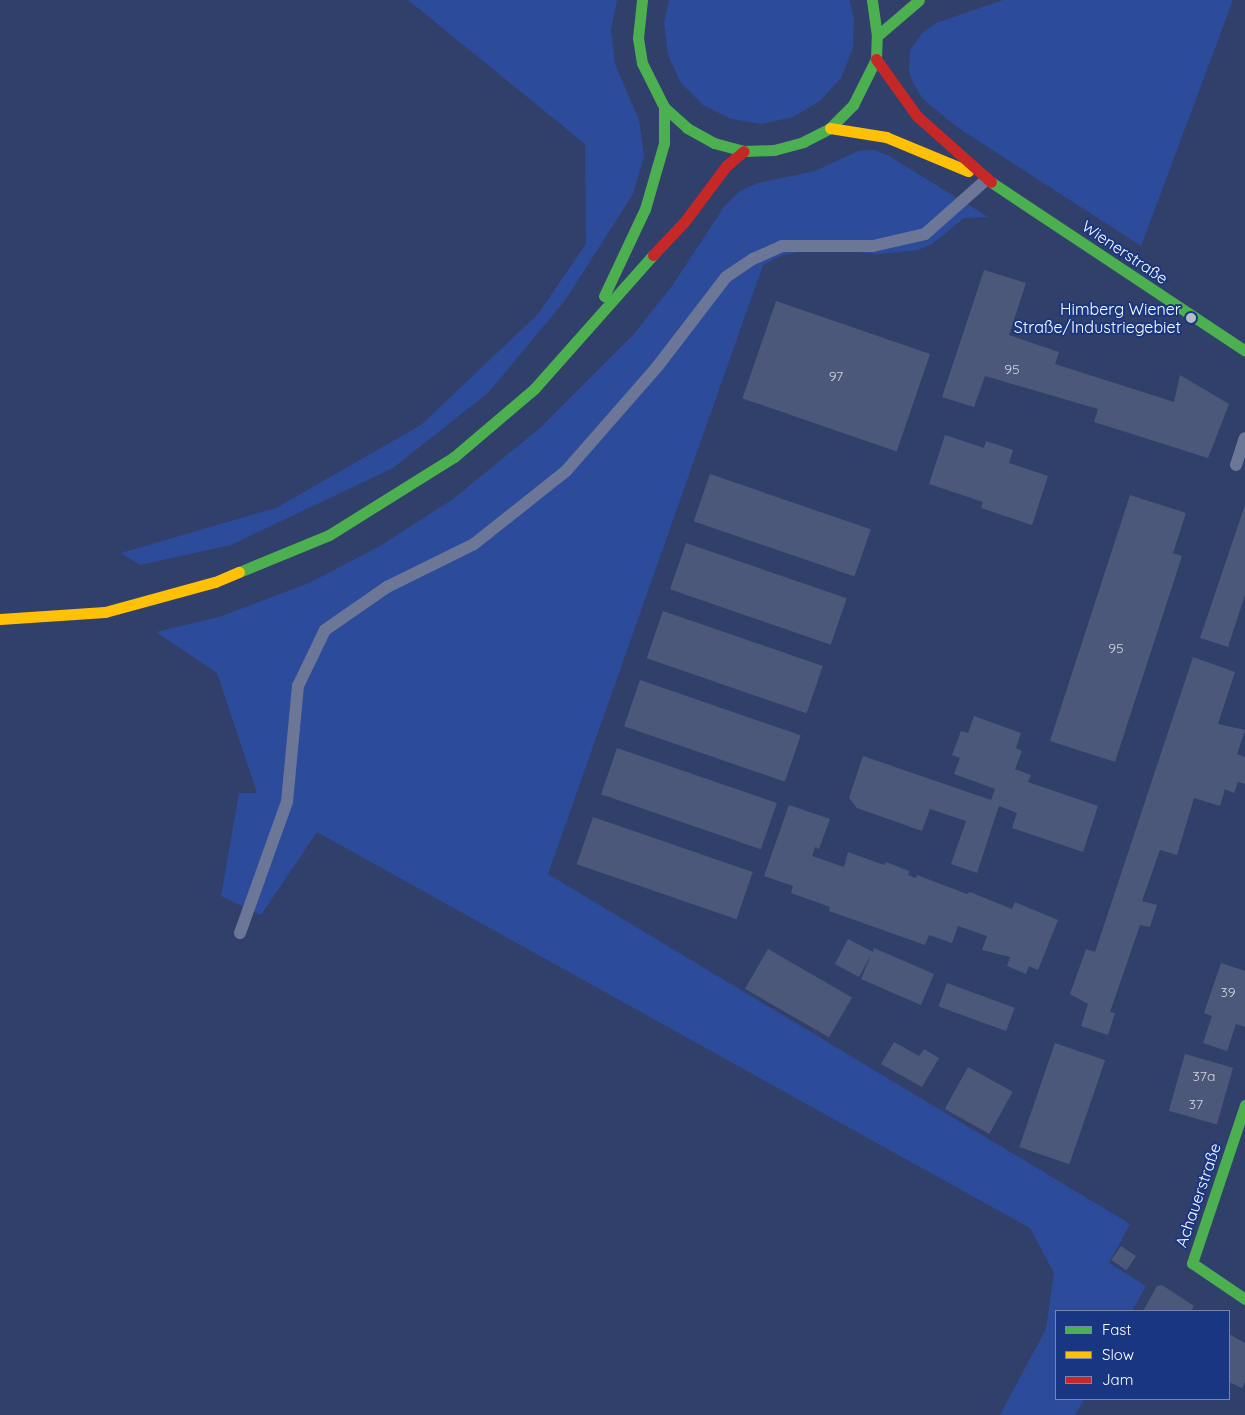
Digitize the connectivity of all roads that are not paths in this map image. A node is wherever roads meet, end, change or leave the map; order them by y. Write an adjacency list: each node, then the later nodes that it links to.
1 (642, 0): 6 (main road)
2 (872, 0): 4 (main road)
3 (919, 0): 4 (main road)
4 (878, 36): 5 (main road)
5 (876, 59): 7 (main road); 9 (main road, Wienerstraße)
6 (664, 107): 8 (main road); 10 (main road)
7 (830, 128): 8 (main road); 9 (main road, Wienerstraße)
8 (744, 151): 10 (main road)
9 (987, 178): 11 (main road, Wienerstraße); 15 (lane)
10 (593, 319): 14 (main road)
11 (1245, 351)
12 (1245, 438): 13 (lane)
13 (1236, 466)
14 (0, 619)
15 (240, 933)
16 (1245, 1105): 17 (main road, Achauerstraße)
17 (1245, 1299)

